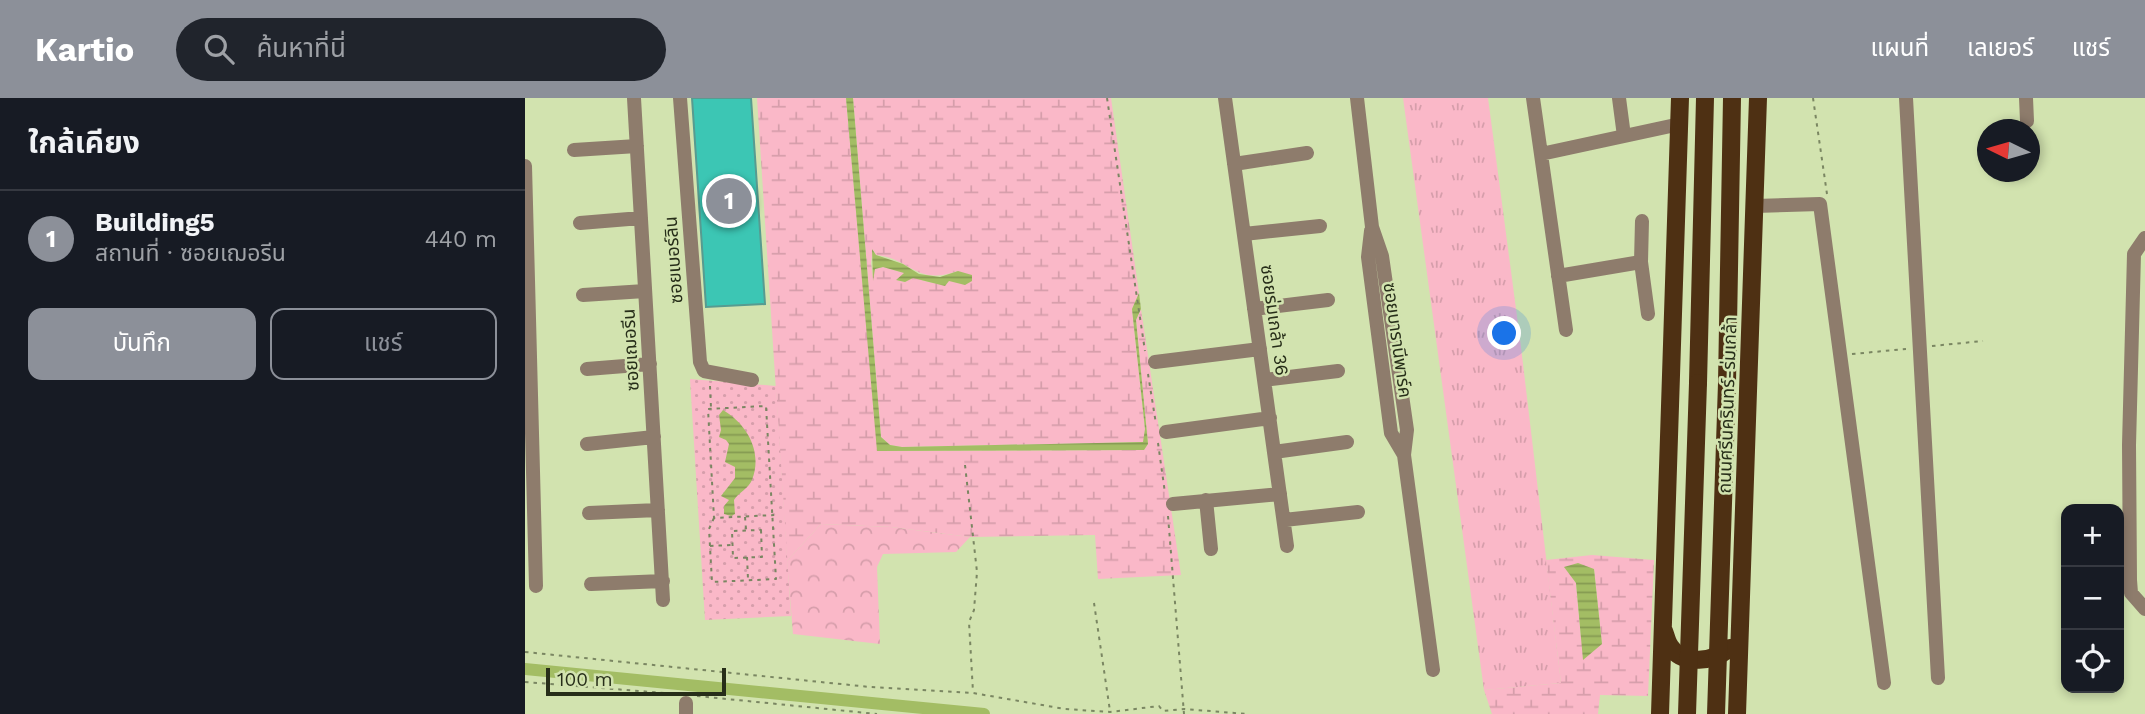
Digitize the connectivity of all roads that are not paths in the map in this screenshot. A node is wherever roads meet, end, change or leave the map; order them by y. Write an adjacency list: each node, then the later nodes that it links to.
1 (634, 98): 17 (street, ซอยเฌอรีน)
2 (680, 98): 44 (street, ซอยเบอร์ลิน)
3 (1225, 98): 21 (street, ซอยร่มเกล้า 36)
4 (1357, 98): 68 (street, ซอยบารานีพาร์ค)
5 (1533, 98): 20 (street)
6 (1619, 98): 16 (street)
7 (1680, 98): 15 (main road)
8 (1705, 98): 72 (main road, ถนนศรีนครินทร์-ร่มเกล้า, bridge)
9 (1732, 98): 73 (main road, ถนนศรีนครินทร์-ร่มเกล้า, bridge)
10 (1748, 98): 23 (main road)
11 (1758, 98): 23 (main road, ถนนศรีนครินทร์-ร่มเกล้า)
12 (1906, 98): 69 (street)
13 (2026, 98): 14 (street)
14 (2027, 119)
15 (1679, 124): 16 (street); 67 (main road)
16 (1624, 135): 20 (street)
17 (637, 146): 18 (street); 25 (street, ซอยเฌอรีน)
18 (573, 150)
19 (1307, 153): 21 (street)
20 (1541, 154): 32 (street)
21 (1234, 164): 29 (street, ซอยร่มเกล้า 36)
22 (525, 166): 63 (street)
23 (1756, 168): 24 (main road, ถนนศรีนครินทร์-ร่มเกล้า)
24 (1755, 206): 66 (main road, ถนนศรีนครินทร์-ร่มเกล้า); 70 (street)
25 (641, 218): 27 (street); 33 (street, ซอยเฌอรีน)
26 (1642, 221): 31 (street)
27 (580, 223)
28 (1320, 226): 29 (street)
29 (1244, 234): 36 (street, ซอยร่มเกล้า 36)
30 (2145, 238): 65 (street)
31 (1641, 261): 32 (street); 37 (street)
32 (1558, 276): 38 (street)
33 (645, 291): 34 (street); 40 (street, ซอยเฌอรีน)
34 (583, 295)
35 (1328, 300): 36 (street)
36 (1254, 309): 39 (street, ซอยร่มเกล้า 36)
37 (1648, 314)
38 (1566, 330)
39 (1260, 349): 41 (street); 45 (street, ซอยร่มเกล้า 36)
40 (650, 364): 42 (street); 48 (street, ซอยเฌอรีน)
41 (1150, 365)
42 (587, 369)
43 (1338, 371): 45 (street)
44 (752, 380)
45 (1264, 380): 46 (street, ซอยร่มเกล้า 36)
46 (1270, 418): 47 (street); 51 (street, ซอยร่มเกล้า 36)
47 (1160, 432)
48 (654, 437): 50 (street); 55 (street, ซอยเฌอรีน)
49 (1347, 442): 51 (street)
50 (587, 444)
51 (1274, 452): 52 (street, ซอยร่มเกล้า 36)
52 (1280, 494): 53 (street); 58 (street, ซอยร่มเกล้า 36)
53 (1206, 500): 54 (street); 60 (street)
54 (1169, 506)
55 (658, 510): 57 (street); 61 (street, ซอยเฌอรีน)
56 (1358, 512): 58 (street)
57 (589, 513)
58 (1284, 520): 59 (street, ซอยร่มเกล้า 36)
59 (1287, 546)
60 (1210, 549)
61 (663, 581): 62 (street); 64 (street, ซอยเฌอรีน)
62 (591, 584)
63 (536, 586)
64 (663, 600)
65 (2145, 609)
66 (1740, 630): 67 (main road); 74 (main road, ถนนศรีนครินทร์-ร่มเกล้า)
67 (1664, 631): 71 (main road)
68 (1433, 670)
69 (1938, 678)
70 (1884, 683)
71 (1660, 714)
72 (1687, 714)
73 (1716, 714)
74 (1737, 714)

